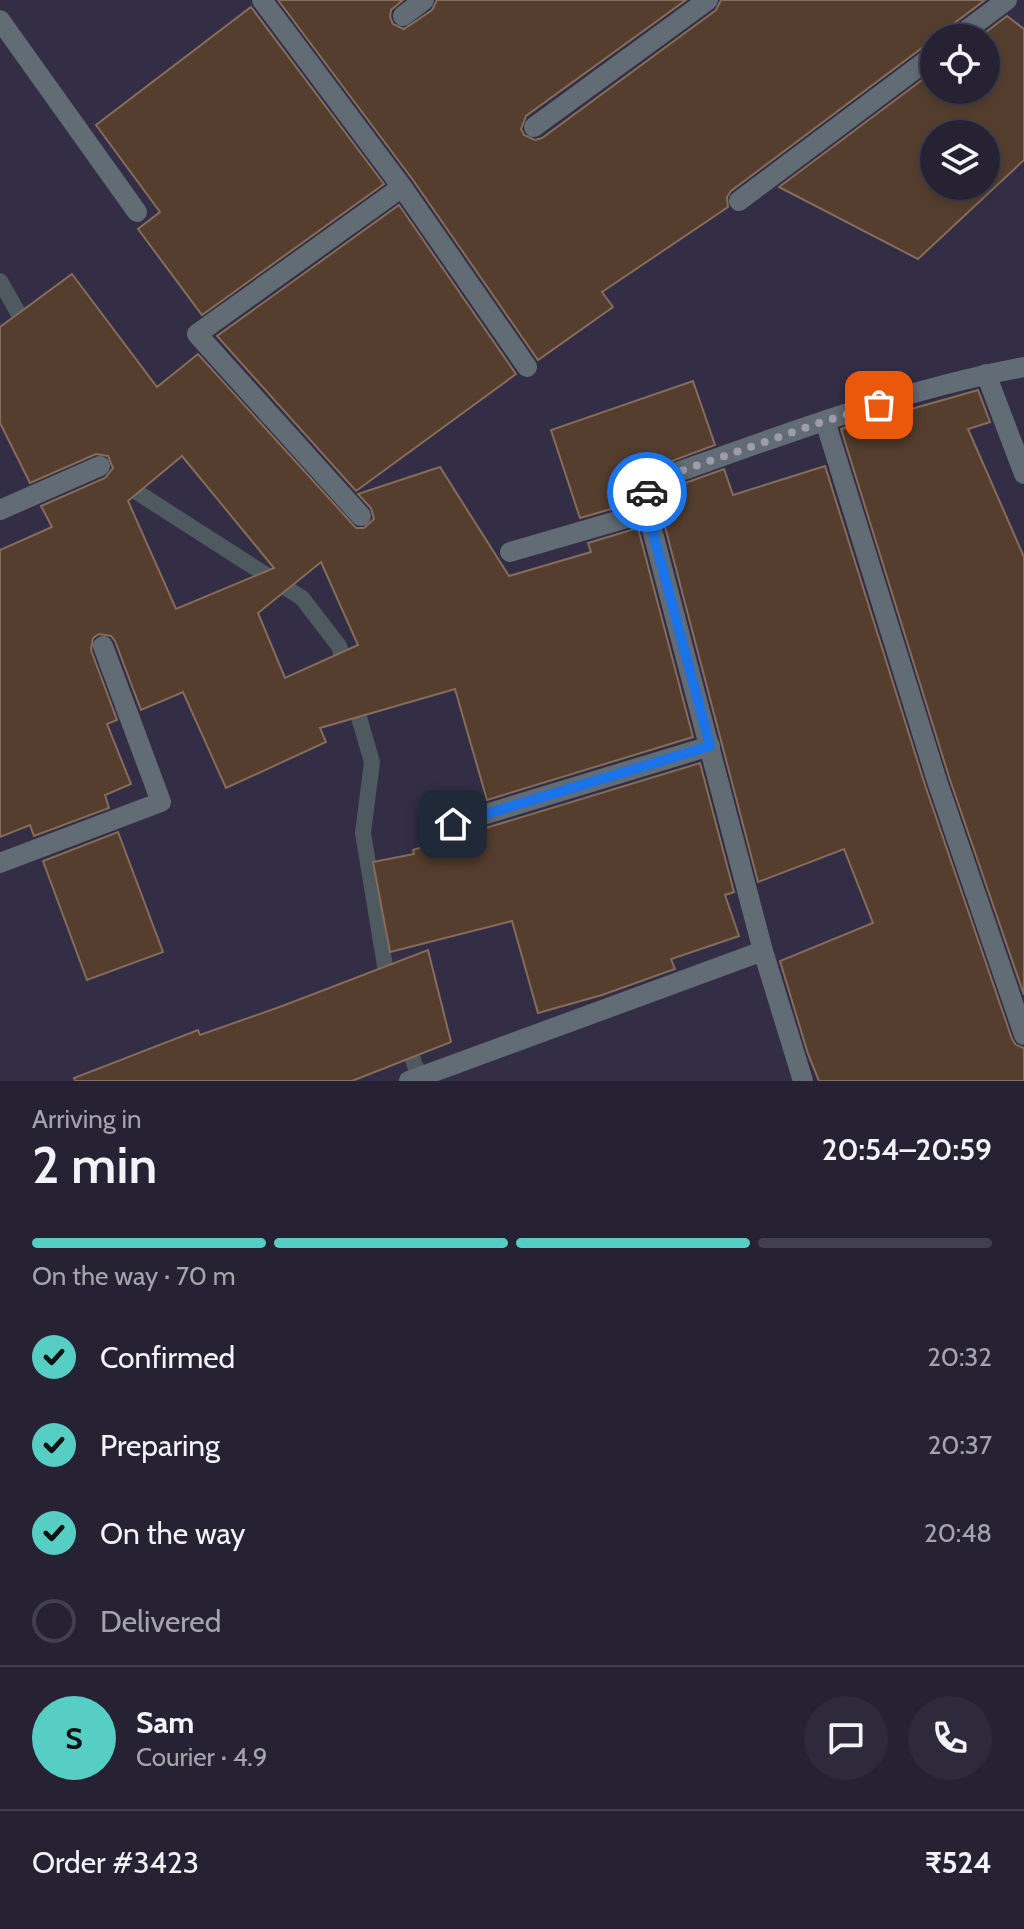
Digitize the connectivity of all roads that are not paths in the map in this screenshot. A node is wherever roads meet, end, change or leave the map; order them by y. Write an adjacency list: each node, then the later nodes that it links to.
1 (262, 0): 10 (street)
2 (424, 0): 5 (street)
3 (708, 0): 9 (street)
4 (1007, 0): 7 (street)
5 (403, 16)
6 (0, 20): 12 (street)
7 (975, 24)
8 (920, 65): 11 (street)
9 (534, 127)
10 (402, 187): 13 (street); 21 (street)
11 (739, 201)
12 (137, 212)
13 (527, 367)
14 (1024, 367): 15 (street)
15 (986, 374): 16 (street); 18 (street)
16 (825, 421): 20 (street); 28 (street)
17 (100, 466): 19 (street)
18 (1024, 474)
19 (0, 510)
20 (648, 512): 22 (street); 24 (street)
21 (361, 516)
22 (510, 552)
23 (103, 646): 26 (street)
24 (710, 746): 25 (street); 27 (street)
25 (453, 824)
26 (0, 863)
27 (763, 951): 29 (street); 30 (street)
28 (1024, 1035)
29 (409, 1081)
30 (803, 1081)

